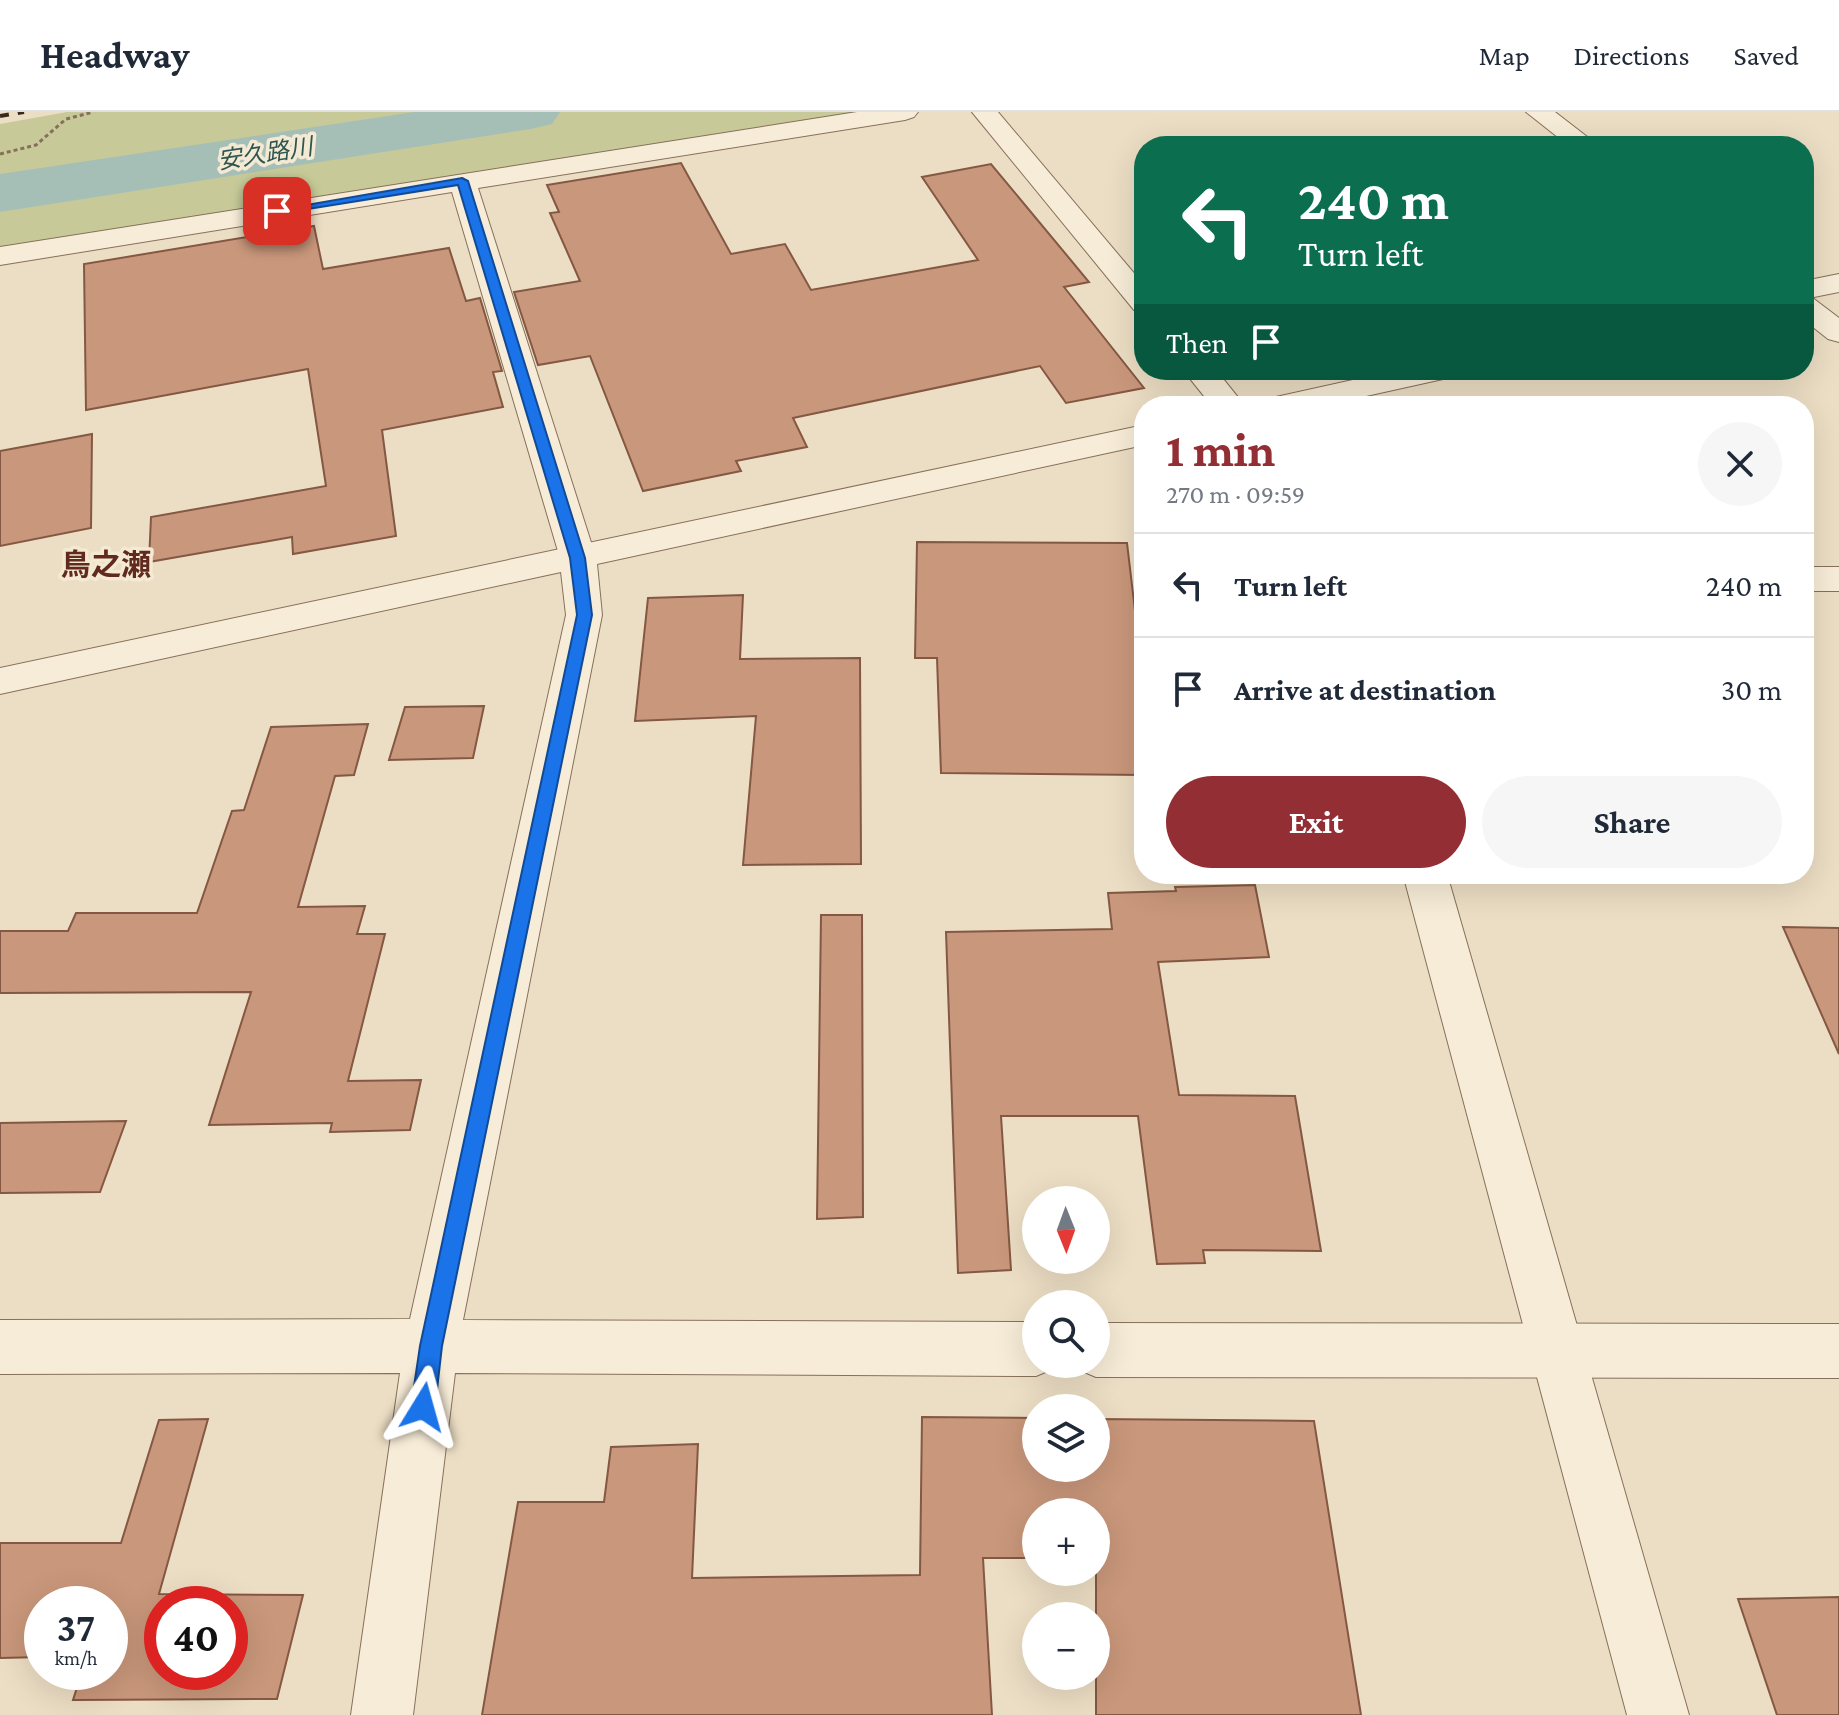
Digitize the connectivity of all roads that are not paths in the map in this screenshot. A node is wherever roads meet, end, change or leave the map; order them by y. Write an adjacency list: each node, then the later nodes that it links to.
1 (905, 112): 5 (street)
2 (985, 112): 9 (street)
3 (1539, 112): 4 (street)
4 (1572, 136)
5 (462, 181): 6 (street); 17 (street)
6 (0, 256)
7 (1839, 283): 8 (street)
8 (1814, 288)
9 (1134, 292)
10 (1814, 313): 11 (street)
11 (1839, 333)
12 (1207, 380): 14 (street)
13 (1396, 380): 15 (street)
14 (1221, 396)
15 (1323, 396)
16 (1134, 437): 17 (street)
17 (578, 558): 20 (street); 22 (street)
18 (1814, 579): 19 (street)
19 (1839, 579)
20 (0, 681)
21 (1428, 884): 27 (street)
22 (431, 1346): 23 (street); 24 (street); 28 (street)
23 (0, 1347)
24 (1022, 1349)
25 (1110, 1350): 27 (street)
26 (1839, 1351): 27 (street)
27 (1556, 1353): 29 (street)
28 (382, 1715)
29 (1658, 1715)

